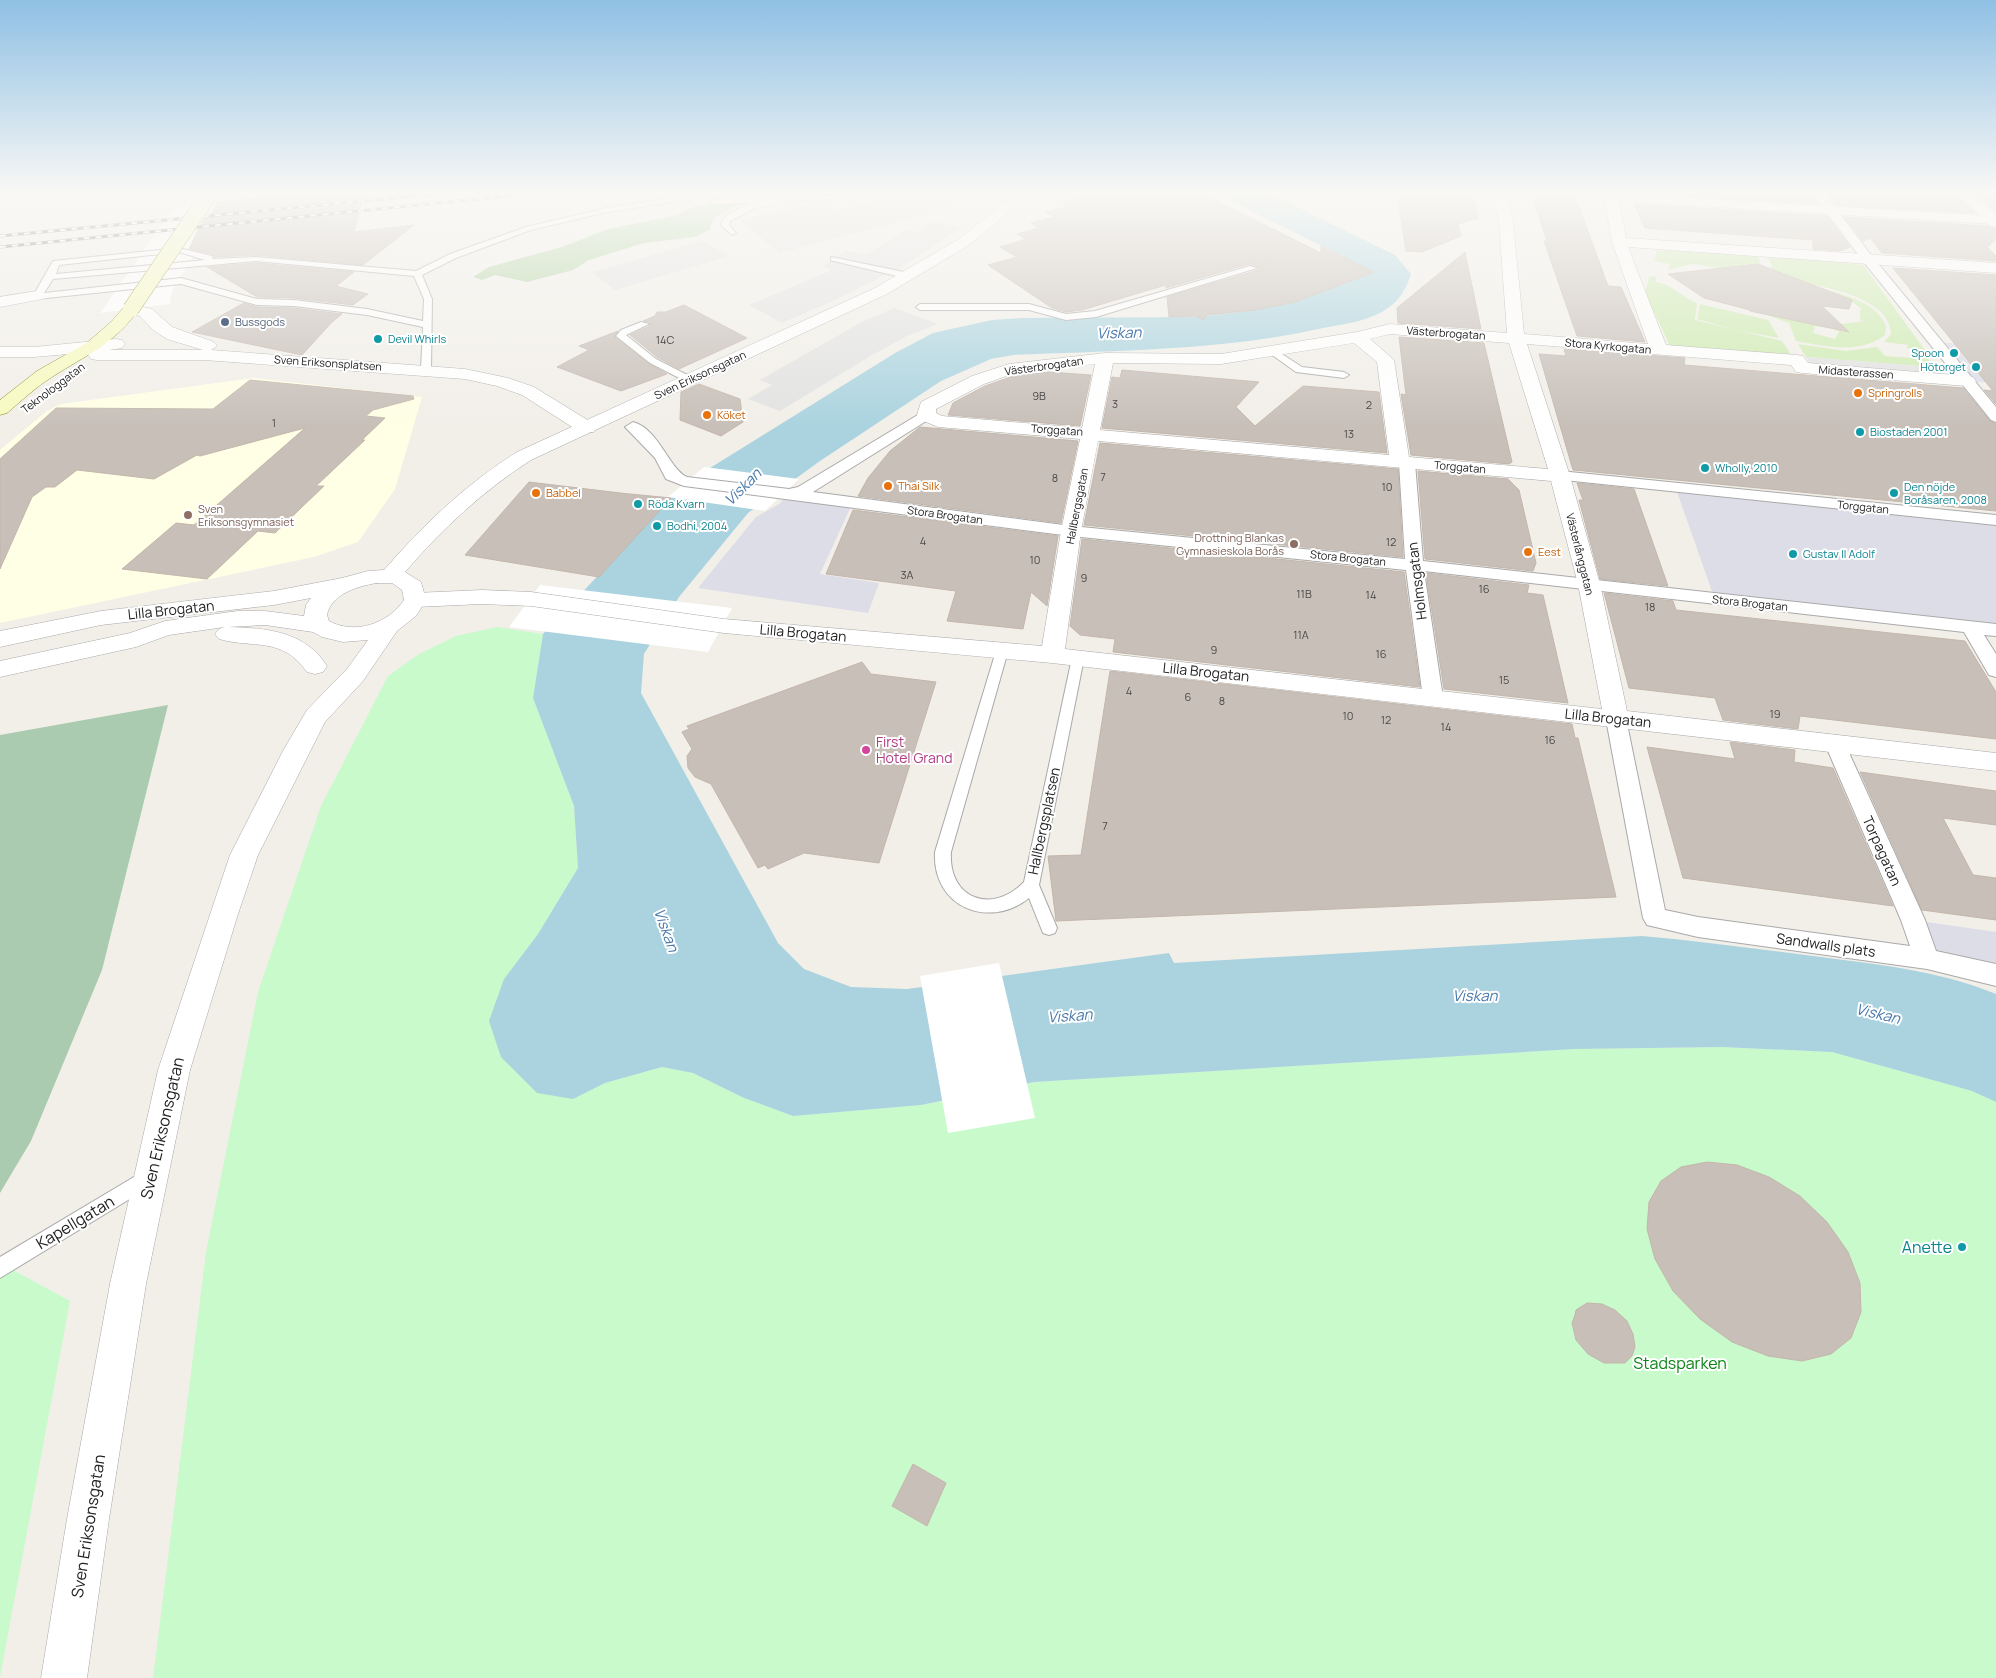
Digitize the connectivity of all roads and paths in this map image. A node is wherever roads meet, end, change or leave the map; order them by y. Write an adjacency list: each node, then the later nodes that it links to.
1 (52, 271): 14 (lane)
2 (109, 271): 14 (lane)
3 (157, 271): 18 (main road, Teknologgatan, bridge)
4 (388, 271): 12 (lane)
5 (422, 271): 12 (lane)
6 (888, 271): 13 (lane)
7 (917, 271): 13 (street, Sven Eriksonsgatan)
8 (1242, 271): 17 (lane)
9 (1510, 271): 22 (street, Västerlånggatan)
10 (1630, 271): 26 (street, Stora Kyrkogatan)
11 (1879, 271): 33 (street)
12 (417, 274): 20 (lane)
13 (909, 276): 32 (street, Sven Eriksonsgatan)
14 (50, 277): 15 (lane)
15 (37, 296): 16 (street); 20 (lane)
16 (0, 302)
17 (920, 307)
18 (131, 309): 23 (street, Sven Eriksonsplatsen); 24 (main road, Teknologgatan)
19 (644, 324): 32 (lane)
20 (427, 326): 30 (lane)
21 (1357, 337): 22 (street, Västerbrogatan); 25 (street, Västerbrogatan); 41 (street, Holmsgatan)
22 (1516, 338): 26 (street, Stora Kyrkogatan); 42 (street, Västerlånggatan)
23 (215, 348): 24 (street, Sven Eriksonsplatsen); 28 (street, Sven Eriksonsplatsen)
24 (96, 350): 27 (street); 28 (street, Sven Eriksonsplatsen); 34 (main road, Teknologgatan); 38 (main road, Teknologgatan)
25 (1271, 350): 29 (street, Västerbrogatan); 31 (lane)
26 (1659, 350): 33 (street, Midasterassen)
27 (0, 352)
28 (250, 358): 30 (street, Sven Eriksonsplatsen)
29 (1105, 358): 35 (street, Västerbrogatan); 40 (street, Hallbergsgatan)
30 (426, 369): 39 (street)
31 (1344, 375)
32 (690, 380): 39 (street, Sven Eriksonsgatan)
33 (1967, 380): 36 (street)
34 (0, 408)
35 (926, 415): 40 (street, Torggatan); 43 (street, Västerbrogatan)
36 (1996, 417)
37 (634, 427): 43 (street, Västerbrogatan)
38 (0, 428)
39 (587, 428): 47 (street, Sven Eriksonsgatan)
40 (1091, 433): 41 (street, Torggatan); 45 (street, Hallbergsgatan)
41 (1404, 462): 42 (street, Torggatan); 46 (street, Holmsgatan)
42 (1560, 476): 44 (street, Torggatan); 48 (street, Västerlånggatan)
43 (789, 494): 45 (street, Stora Brogatan)
44 (1996, 520)
45 (1071, 531): 46 (street, Stora Brogatan); 58 (street, Hallbergsgatan)
46 (1414, 565): 48 (street, Stora Brogatan); 63 (street, Holmsgatan)
47 (390, 576): 49 (street, Lilla Brogatan); 50 (street)
48 (1589, 584): 53 (street, Stora Brogatan); 65 (street, Västerlånggatan)
49 (342, 585): 52 (street); 55 (street, Lilla Brogatan)
50 (415, 600): 51 (street); 57 (street, Lilla Brogatan)
51 (389, 625): 52 (street, Lilla Brogatan); 64 (street, Sven Eriksonsgatan)
52 (320, 626): 56 (street, Lilla Brogatan); 60 (street)
53 (1970, 627): 54 (street, Stora Brogatan); 62 (street)
54 (1996, 630)
55 (0, 639)
56 (136, 639): 60 (street); 61 (street, Lilla Brogatan)
57 (1002, 651): 58 (street, Lilla Brogatan); 68 (lane, Hallbergsplatsen)
58 (1052, 655): 59 (street, Lilla Brogatan)
59 (1078, 658): 63 (street, Lilla Brogatan); 68 (lane, Hallbergsplatsen)
60 (315, 666): 64 (street)
61 (0, 669)
62 (1996, 670)
63 (1433, 698): 65 (street, Lilla Brogatan)
64 (316, 716): 73 (street, Sven Eriksonsgatan)
65 (1616, 719): 66 (street, Lilla Brogatan); 69 (street, Västerlånggatan)
66 (1835, 744): 67 (street, Lilla Brogatan); 71 (street, Torpagatan)
67 (1996, 762)
68 (1031, 885): 70 (lane)
69 (1655, 918): 71 (street, Sandwalls plats)
70 (1049, 928)
71 (1927, 959): 72 (street, Sandwalls plats)
72 (1995, 975)
73 (150, 1176): 74 (lane, Kapellgatan); 75 (street, Sven Eriksonsgatan)
74 (0, 1268)
75 (64, 1678)

